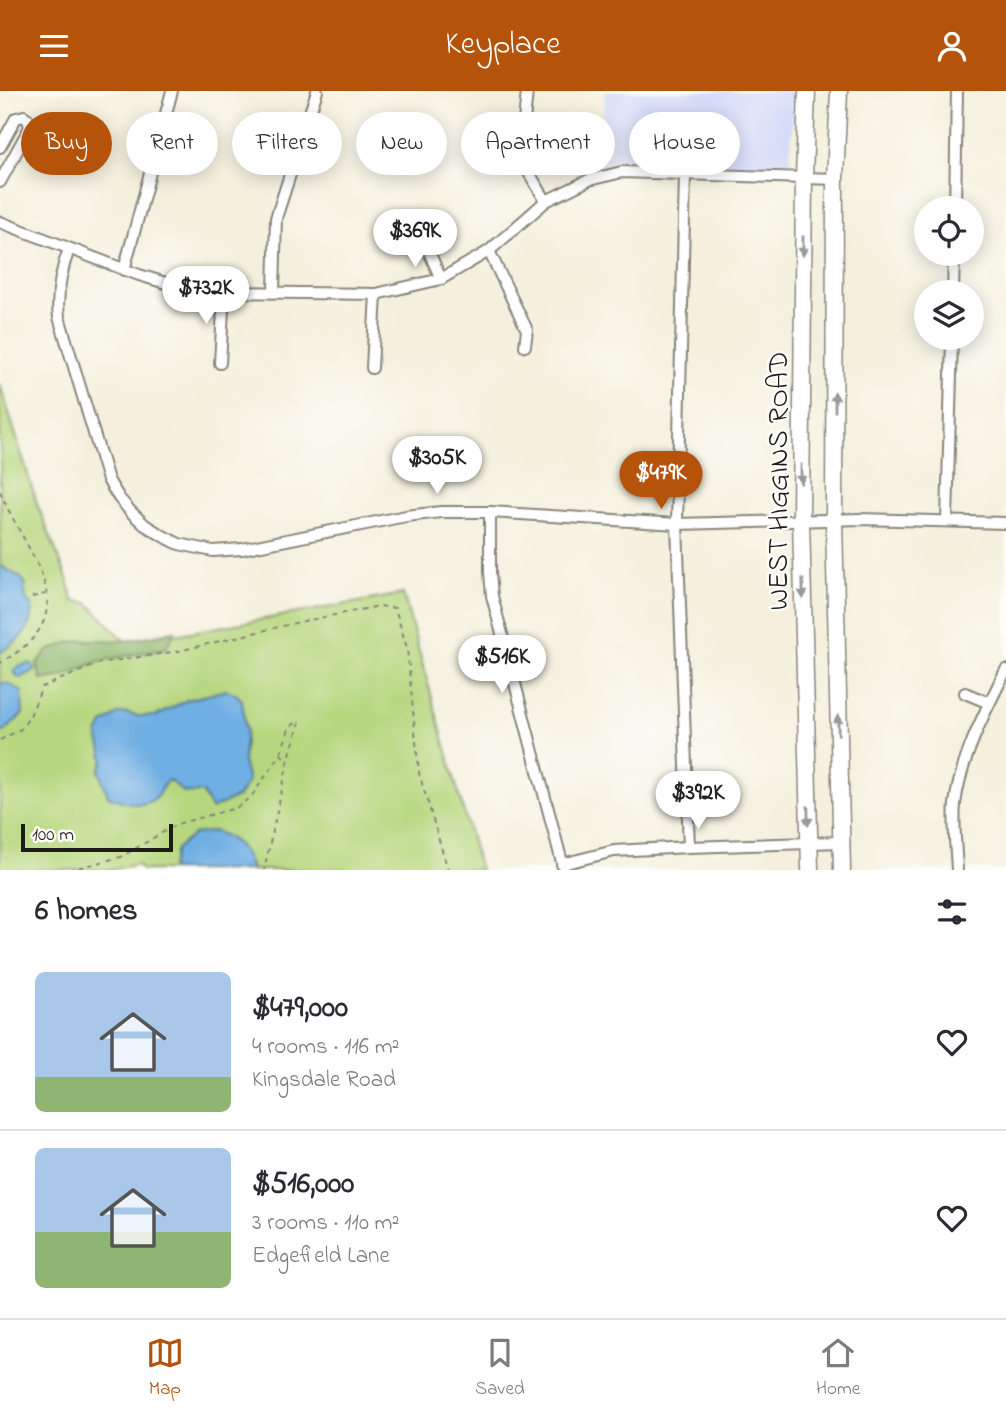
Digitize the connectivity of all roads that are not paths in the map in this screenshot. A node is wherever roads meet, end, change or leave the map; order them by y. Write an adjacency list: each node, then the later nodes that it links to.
1 (172, 91): 20 (street)
2 (317, 91): 23 (street)
3 (527, 91): 15 (street)
4 (807, 91): 11 (main road, WEST HIGGINS ROAD)
5 (839, 91): 12 (main road, WEST HIGGINS ROAD)
6 (957, 91): 14 (street)
7 (0, 147): 13 (street)
8 (629, 172): 15 (street)
9 (685, 175): 34 (street)
10 (715, 175): 11 (street)
11 (804, 178): 12 (street); 30 (main road, WEST HIGGINS ROAD, one-way to 30)
12 (835, 179): 31 (main road, WEST HIGGINS ROAD, one-way to 12)
13 (0, 182)
14 (955, 196)
15 (546, 201): 19 (street)
16 (415, 220): 21 (street)
17 (0, 222): 18 (street)
18 (69, 249): 20 (street); 29 (street)
19 (489, 251): 21 (street); 25 (street)
20 (124, 270): 22 (street)
21 (441, 279): 24 (street)
22 (224, 292): 23 (street); 27 (street)
23 (274, 292): 24 (street)
24 (376, 294): 28 (street)
25 (525, 346)
26 (952, 350): 32 (street)
27 (220, 363)
28 (372, 368)
29 (489, 512): 34 (street); 41 (street)
30 (801, 520): 31 (street); 34 (street); 39 (main road, WEST HIGGINS ROAD, one-way to 39)
31 (834, 520): 32 (street); 38 (main road, WEST HIGGINS ROAD, one-way to 31)
32 (947, 520): 33 (street)
33 (1006, 523)
34 (677, 524): 40 (street)
35 (1006, 670): 37 (street)
36 (965, 693): 37 (street)
37 (989, 703): 44 (street)
38 (841, 842): 39 (street); 43 (main road, WEST HIGGINS ROAD)
39 (809, 844): 40 (street); 42 (main road, WEST HIGGINS ROAD)
40 (689, 847): 41 (street)
41 (563, 867)
42 (810, 870)
43 (842, 870)
44 (957, 870)

